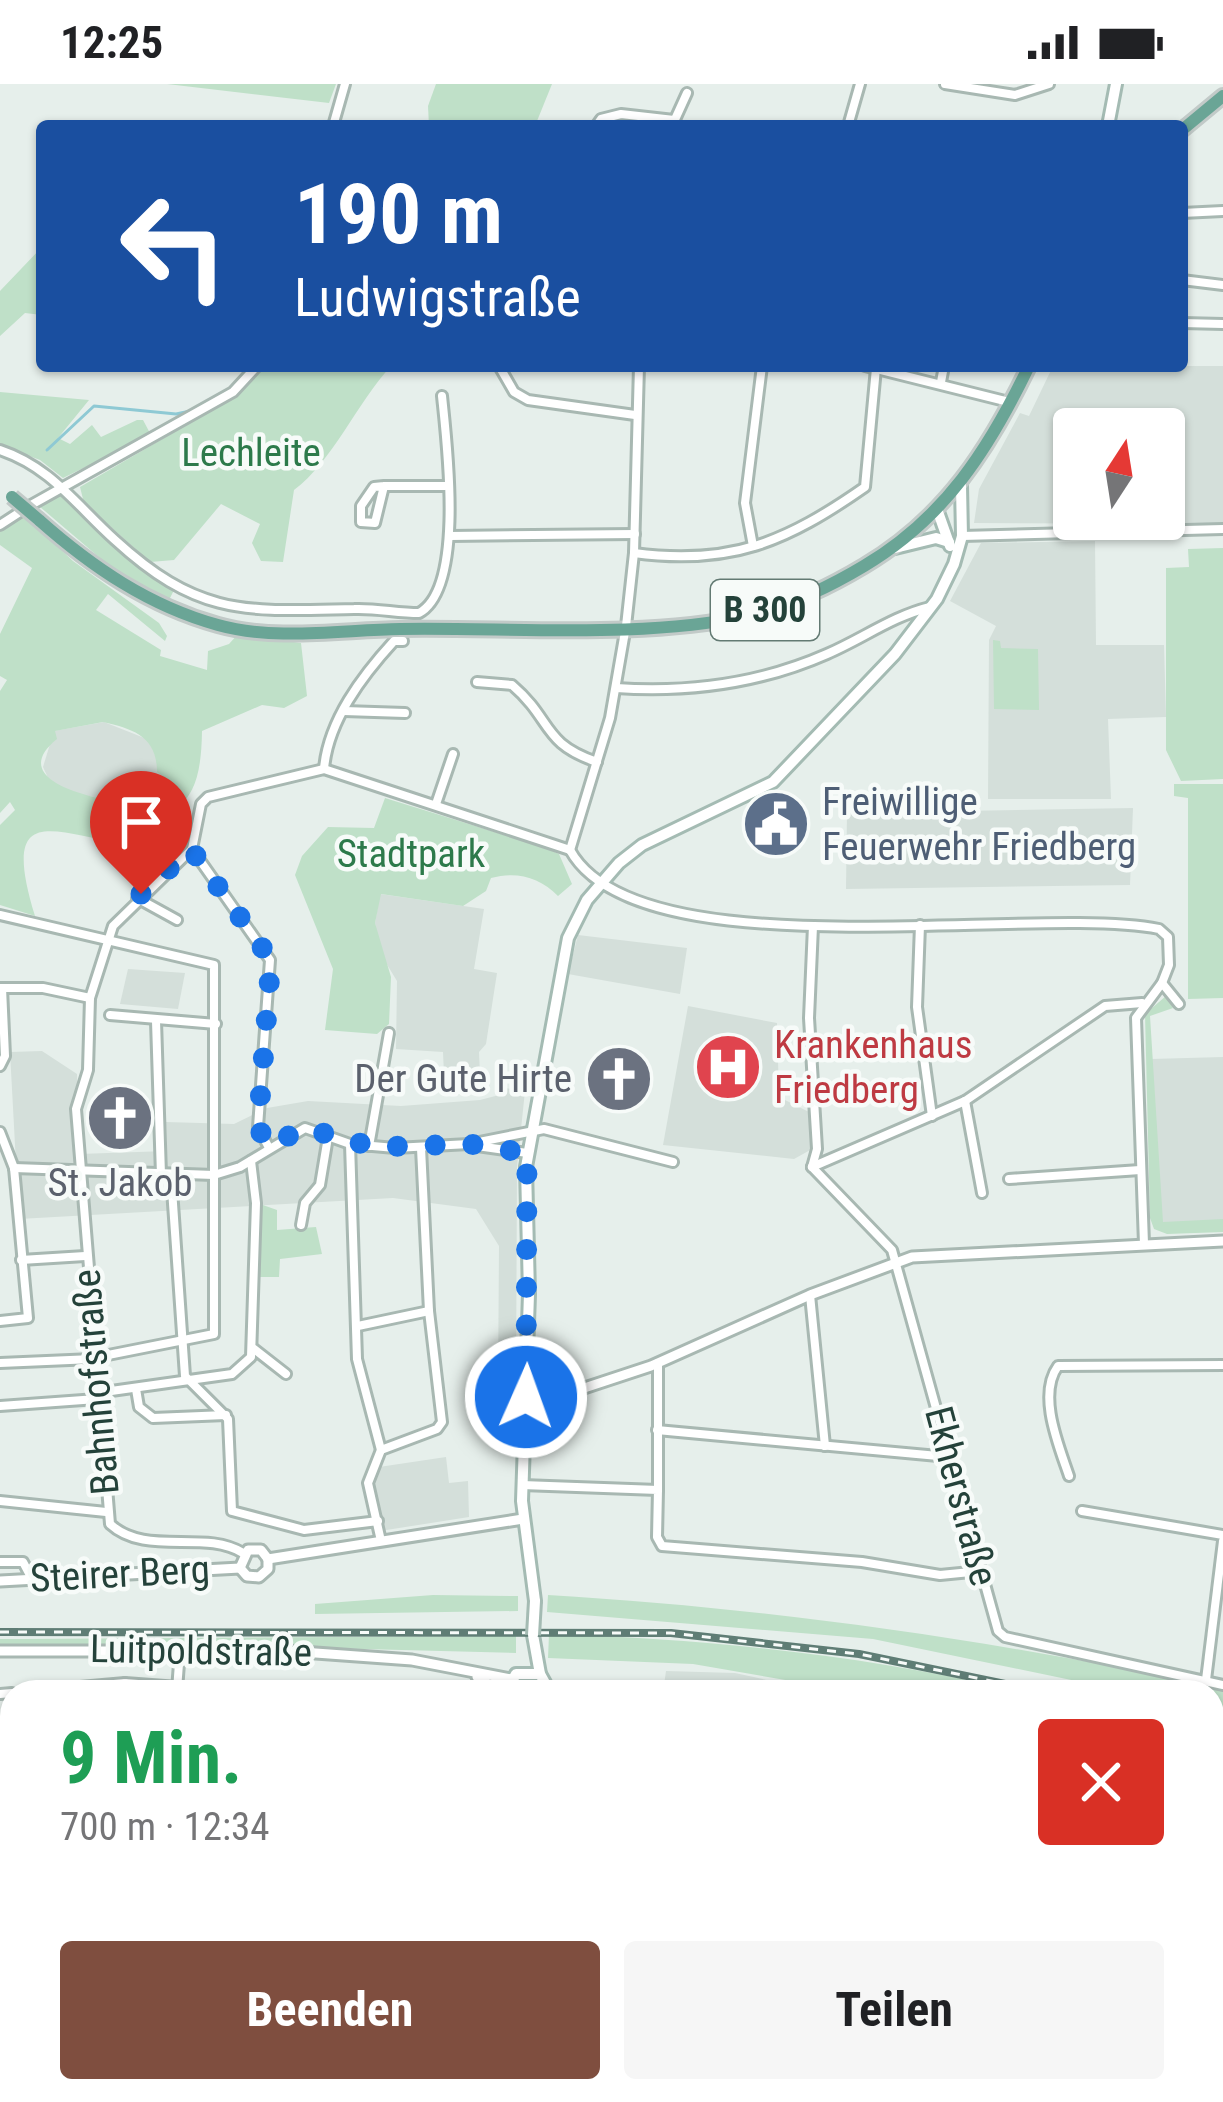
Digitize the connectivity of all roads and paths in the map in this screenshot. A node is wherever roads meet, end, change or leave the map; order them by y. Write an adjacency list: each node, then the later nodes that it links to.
1 (345, 84): 8 (street)
2 (860, 84): 12 (street)
3 (945, 84): 4 (street)
4 (1049, 84)
5 (1115, 84): 13 (main road)
6 (687, 94): 11 (street)
7 (1223, 96): 14 (main road)
8 (335, 120)
9 (600, 120): 10 (street)
10 (656, 120)
11 (674, 120)
12 (850, 120)
13 (1109, 120)
14 (1188, 125)
15 (1223, 211): 16 (street)
16 (1188, 214)
17 (1188, 281): 18 (street)
18 (1223, 285)
19 (1188, 323): 20 (street)
20 (1223, 324)
21 (251, 372): 37 (street)
22 (503, 372): 32 (street)
23 (639, 372): 32 (street)
24 (760, 372): 48 (street)
25 (870, 372): 48 (street)
26 (894, 372): 29 (street)
27 (943, 372): 29 (street)
28 (1026, 372): 31 (main road, B 300)
29 (941, 382): 31 (street)
30 (442, 397): 35 (street)
31 (1011, 402): 36 (main road, B 300)
32 (635, 415): 44 (street)
33 (0, 450): 37 (street)
34 (385, 486): 34 (street); 35 (street)
35 (445, 486): 45 (street)
36 (961, 486): 40 (main road, B 300); 46 (main road)
37 (63, 489): 39 (street); 45 (street)
38 (6, 493): 53 (main road, B 300, bridge)
39 (32, 505)
40 (938, 509): 46 (main road); 47 (main road); 49 (main road, B 300)
41 (20, 512): 42 (street)
42 (0, 525)
43 (1223, 529): 46 (street)
44 (634, 534): 45 (street); 50 (street)
45 (450, 536)
46 (962, 536): 51 (main road)
47 (950, 542): 49 (main road); 51 (main road)
48 (753, 545): 50 (street)
49 (891, 548): 53 (main road, B 300)
50 (634, 553): 53 (street)
51 (954, 564): 52 (main road)
52 (931, 607): 56 (street); 65 (main road)
53 (626, 626): 56 (street)
54 (403, 641): 57 (street)
55 (477, 682): 60 (street)
56 (616, 688): 60 (street)
57 (344, 711): 58 (street); 61 (street)
58 (405, 713)
59 (453, 754): 62 (street)
60 (597, 762): 64 (street)
61 (324, 770): 62 (street); 63 (street)
62 (436, 804): 64 (street)
63 (191, 849): 66 (street, Bahnhofstraße); 89 (street)
64 (569, 850): 65 (street)
65 (598, 884): 70 (street); 84 (main road)
66 (137, 898): 68 (street); 71 (street, Bahnhofstraße)
67 (0, 915): 71 (street)
68 (177, 920)
69 (920, 925): 70 (street); 72 (street); 83 (street)
70 (813, 926): 95 (street)
71 (109, 937): 74 (street, Bahnhofstraße); 79 (street)
72 (1162, 983): 75 (street); 76 (street)
73 (1, 988): 74 (street); 81 (street)
74 (90, 998): 98 (street, Bahnhofstraße)
75 (1142, 1004): 82 (street); 97 (street)
76 (1179, 1004)
77 (110, 1015): 78 (street)
78 (156, 1021): 79 (street); 100 (street)
79 (215, 1024): 99 (street)
80 (389, 1033): 90 (street)
81 (0, 1066)
82 (965, 1101): 83 (street); 104 (street)
83 (932, 1116): 95 (street)
84 (532, 1129): 88 (street); 92 (main road); 94 (street)
85 (0, 1132): 96 (street)
86 (328, 1137): 87 (street); 89 (street); 105 (street)
87 (350, 1144): 90 (street); 114 (street)
88 (469, 1144): 91 (street); 92 (street)
89 (268, 1146): 93 (street)
90 (369, 1146): 91 (street)
91 (421, 1148): 112 (street)
92 (527, 1153): 125 (main road)
93 (251, 1161): 99 (street); 116 (street)
94 (673, 1162)
95 (812, 1167): 110 (street, Ekherstraße)
96 (14, 1168): 98 (street); 102 (street)
97 (1140, 1170): 101 (street); 107 (street)
98 (80, 1172): 100 (street); 108 (street, Bahnhofstraße)
99 (214, 1174): 100 (street); 115 (street)
100 (166, 1175): 115 (street)
101 (1009, 1179)
102 (13, 1192): 103 (street); 109 (street)
103 (0, 1193)
104 (982, 1193)
105 (301, 1225)
106 (1223, 1241): 107 (street)
107 (1144, 1244): 110 (street)
108 (85, 1256): 109 (street); 117 (street, Bahnhofstraße)
109 (21, 1260): 113 (street)
110 (894, 1261): 111 (street); 131 (street, Ekherstraße)
111 (810, 1295): 119 (street); 129 (street)
112 (429, 1311): 114 (street); 130 (street)
113 (0, 1321)
114 (358, 1326): 130 (street)
115 (180, 1342): 117 (street); 122 (street)
116 (253, 1348): 121 (street); 122 (street)
117 (93, 1358): 118 (street); 124 (street, Bahnhofstraße)
118 (0, 1363)
119 (658, 1363): 125 (street); 128 (street)
120 (1223, 1365): 132 (street)
121 (286, 1374)
122 (189, 1381): 123 (street); 127 (street)
123 (136, 1389): 124 (street); 127 (street)
124 (97, 1396): 126 (street); 137 (street, Bahnhofstraße)
125 (526, 1397): 133 (main road)
126 (0, 1406)
127 (226, 1415): 139 (street)
128 (657, 1430): 129 (street); 134 (street)
129 (825, 1446): 131 (street)
130 (381, 1450): 139 (street)
131 (950, 1457): 146 (street, Ekherstraße)
132 (1069, 1476)
133 (522, 1485): 134 (street); 138 (main road)
134 (658, 1490): 146 (street)
135 (0, 1501): 137 (street)
136 (1082, 1510): 140 (street)
137 (106, 1512): 142 (street, Bahnhofstraße)
138 (523, 1519): 141 (street); 151 (main road, bridge)
139 (378, 1521): 141 (street)
140 (1223, 1538): 149 (street)
141 (381, 1541): 143 (street)
142 (243, 1553): 143 (street); 145 (street)
143 (268, 1558): 145 (street)
144 (0, 1562): 147 (street)
145 (240, 1568): 147 (street, Steirer Berg)
146 (981, 1571): 160 (street, Ekherstraße)
147 (31, 1577): 148 (street, Steirer Berg)
148 (0, 1581)
149 (1220, 1590): 160 (street)
150 (180, 1650): 152 (street, Luitpoldstraße); 154 (street, Luitpoldstraße); 156 (street)
151 (532, 1651): 153 (main road); 155 (main road)
152 (0, 1652)
153 (540, 1674): 155 (main road); 159 (main road)
154 (472, 1675): 155 (street, Luitpoldstraße); 157 (street, Luitpoldstraße)
155 (516, 1675): 158 (main road)
156 (178, 1680)
157 (481, 1680)
158 (512, 1680)
159 (543, 1680)
160 (1206, 1680)

